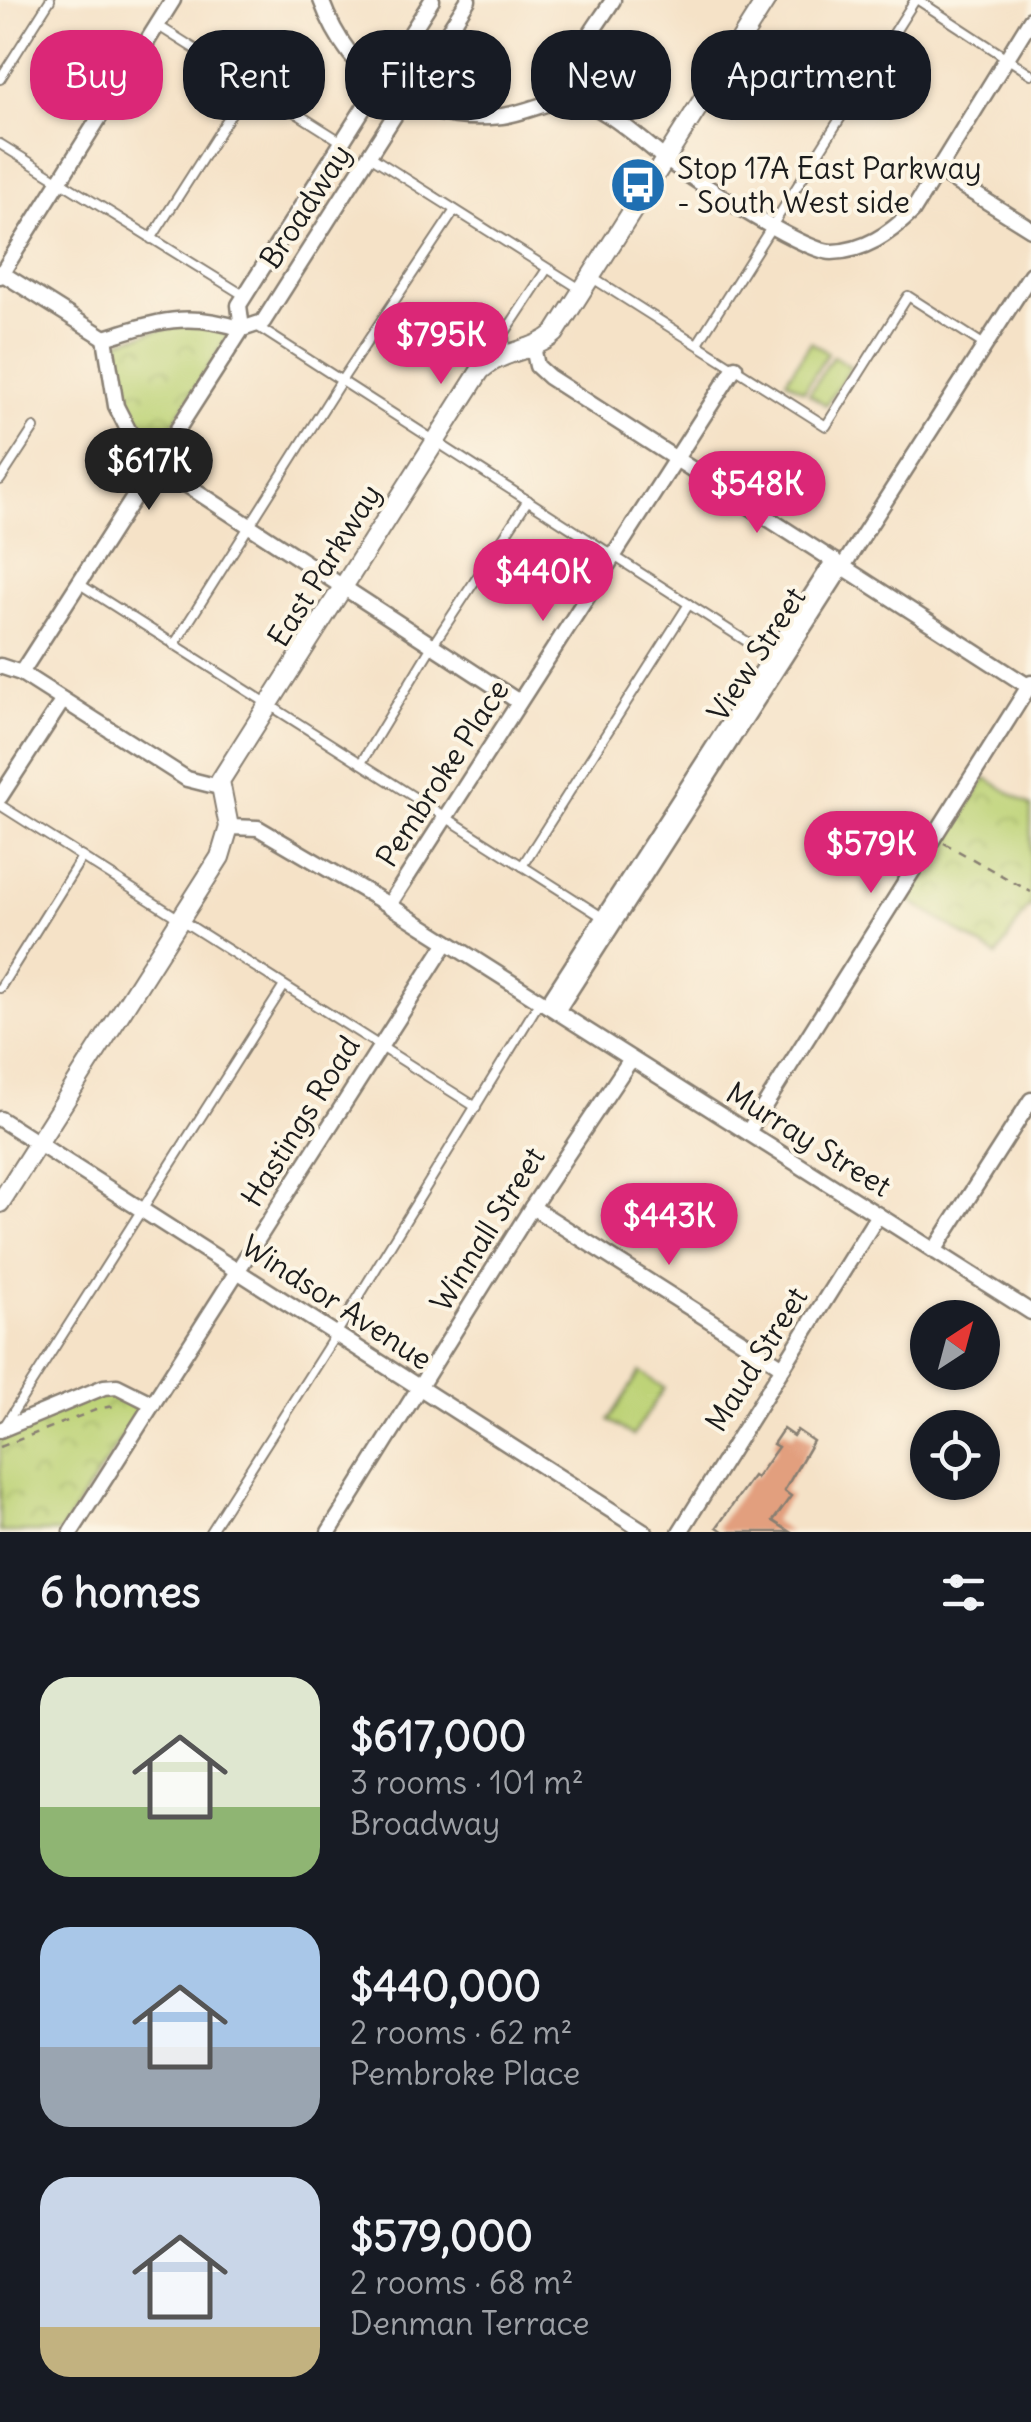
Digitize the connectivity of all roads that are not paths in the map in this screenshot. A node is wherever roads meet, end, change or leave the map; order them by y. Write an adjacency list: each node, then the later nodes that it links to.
1 (50, 0): 18 (lane)
2 (173, 0): 10 (street)
3 (321, 0): 15 (street)
4 (432, 0): 11 (street, Broadway)
5 (468, 0): 12 (street, Broadway)
6 (614, 0): 13 (street)
7 (766, 0): 27 (street, East Parkway)
8 (917, 0): 16 (lane); 31 (lane)
9 (1031, 19): 16 (street)
10 (157, 25): 14 (lane); 29 (street)
11 (413, 30)
12 (449, 30)
13 (595, 30)
14 (183, 41)
15 (345, 48)
16 (1007, 58): 17 (lane); 28 (street)
17 (1031, 74)
18 (0, 79)
19 (227, 120): 33 (lane)
20 (307, 120): 24 (lane)
21 (356, 120): 24 (street, Broadway)
22 (392, 120): 26 (street, Broadway)
23 (612, 120): 27 (street)
24 (342, 142): 38 (street, Broadway)
25 (0, 144): 29 (lane)
26 (370, 156): 30 (lane); 39 (street, Broadway)
27 (666, 158): 31 (street); 37 (street, East Parkway)
28 (938, 171): 31 (street); 32 (street)
29 (61, 183): 33 (lane); 35 (street)
30 (455, 210): 34 (lane); 46 (lane)
31 (773, 228): 41 (lane)
32 (1031, 230)
33 (151, 239): 38 (lane)
34 (547, 268): 37 (lane); 44 (lane)
35 (1, 274): 40 (street)
36 (1031, 274): 42 (street, View Street)
37 (586, 284): 41 (lane); 43 (street, East Parkway)
38 (244, 296): 39 (street, Broadway)
39 (248, 327): 40 (street); 46 (lane); 50 (street, Broadway)
40 (105, 338): 50 (street)
41 (698, 344): 45 (lane)
42 (986, 346): 45 (lane); 55 (street, View Street)
43 (532, 347): 44 (street, East Parkway); 49 (street)
44 (506, 354): 48 (street, East Parkway)
45 (735, 368): 49 (street, Pembroke Place)
46 (342, 381): 48 (lane); 53 (lane)
47 (34, 428): 51 (lane)
48 (435, 441): 52 (lane); 57 (street, East Parkway)
49 (676, 458): 54 (street, Pembroke Place); 55 (street)
50 (153, 466): 53 (street); 56 (street, Broadway)
51 (0, 480)
52 (528, 500): 54 (lane); 60 (lane)
53 (249, 528): 57 (street); 59 (lane)
54 (613, 556): 58 (lane); 66 (street, Pembroke Place)
55 (839, 563): 61 (street, View Street); 64 (street); 81 (street, View Street)
56 (78, 584): 59 (lane); 63 (street, Broadway)
57 (341, 588): 60 (street); 67 (street, East Parkway)
58 (689, 604): 61 (lane); 74 (lane)
59 (174, 645): 67 (lane)
60 (432, 646): 66 (street); 68 (lane)
61 (772, 657): 76 (street, View Street)
62 (0, 666): 63 (street)
63 (20, 673): 65 (street)
64 (1030, 686): 87 (street)
65 (63, 700): 69 (street); 70 (street)
66 (520, 702): 71 (street, Pembroke Place)
67 (267, 706): 68 (lane); 69 (street, East Parkway)
68 (361, 764): 71 (lane)
69 (219, 787): 72 (street)
70 (0, 801): 73 (lane)
71 (446, 817): 74 (lane); 75 (street, Pembroke Place)
72 (229, 828): 75 (street, Murray Street); 77 (street)
73 (82, 857): 77 (lane); 80 (lane)
74 (522, 866): 76 (lane)
75 (389, 905): 78 (street, Murray Street)
76 (604, 918): 81 (street, View Street)
77 (180, 919): 79 (lane); 88 (street)
78 (447, 942): 81 (street, Murray Street); 82 (street, Hastings Road)
79 (284, 986): 82 (lane); 91 (lane)
80 (0, 988)
81 (548, 1006): 83 (street, Murray Street); 85 (lane)
82 (379, 1047): 85 (lane); 94 (street, Hastings Road)
83 (630, 1059): 87 (street, Murray Street); 90 (street, Winnall Street)
84 (1031, 1100): 93 (street)
85 (476, 1107): 96 (lane)
86 (0, 1119): 88 (street, Windsor Avenue)
87 (748, 1132): 92 (street, Murray Street)
88 (38, 1144): 89 (street); 91 (street, Windsor Avenue)
89 (0, 1203)
90 (532, 1207): 97 (street); 98 (street, Winnall Street)
91 (140, 1209): 94 (street, Windsor Avenue); 100 (lane)
92 (878, 1215): 93 (street, Murray Street); 97 (street, Maud Street)
93 (934, 1250): 95 (street, Murray Street)
94 (238, 1271): 96 (street, Windsor Avenue); 99 (street, Hastings Road)
95 (1031, 1312)
96 (336, 1334): 98 (street, Windsor Avenue); 102 (lane)
97 (783, 1366): 105 (street, Maud Street)
98 (420, 1387): 103 (street, Winnall Street); 104 (street, Windsor Avenue)
99 (154, 1404): 100 (street); 101 (street, Hastings Road)
100 (1, 1430)
101 (76, 1530)
102 (210, 1532)
103 (329, 1532)
104 (644, 1532)
105 (680, 1532)

